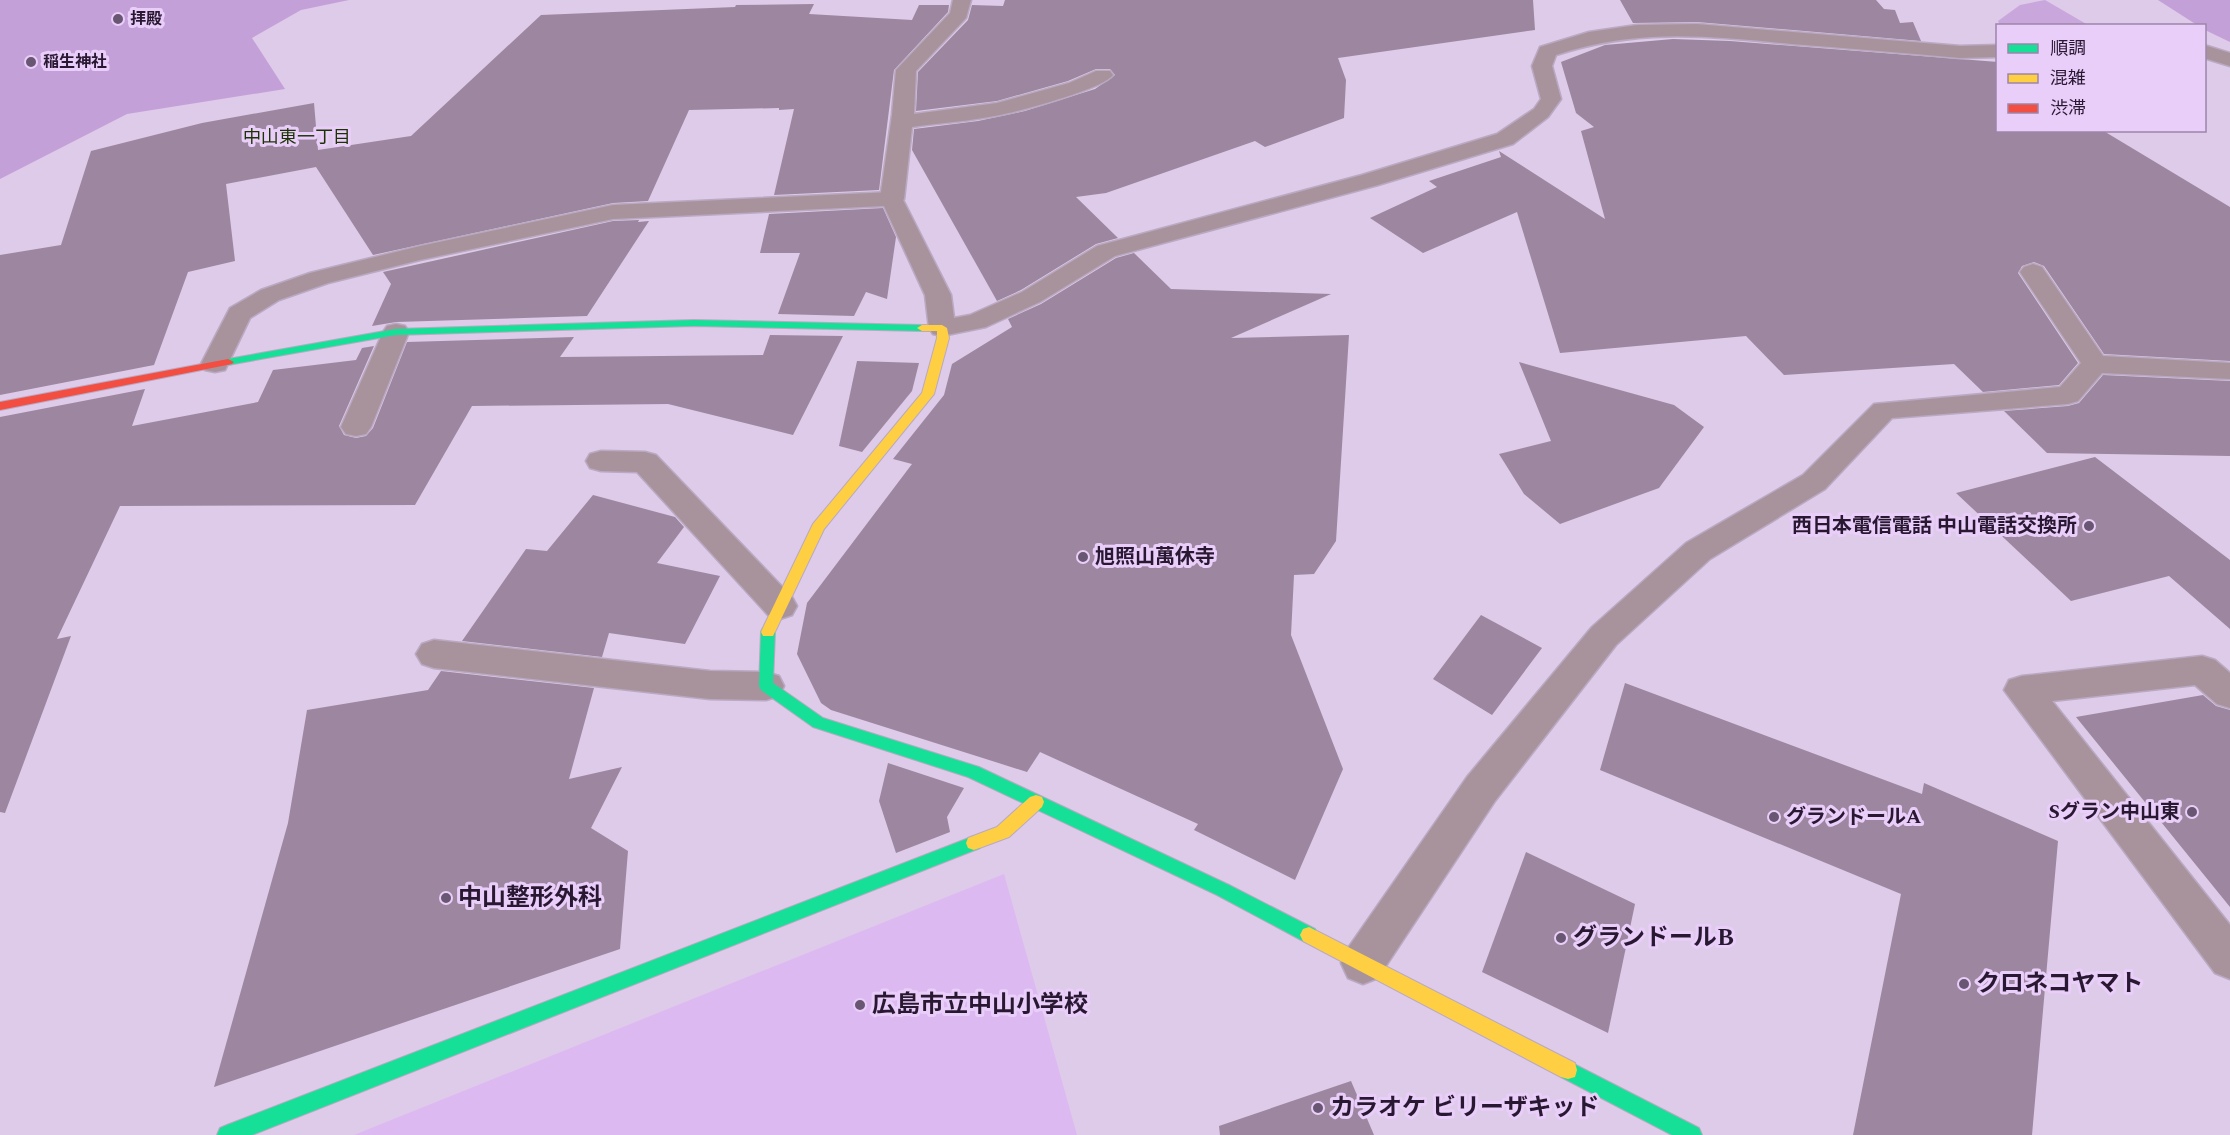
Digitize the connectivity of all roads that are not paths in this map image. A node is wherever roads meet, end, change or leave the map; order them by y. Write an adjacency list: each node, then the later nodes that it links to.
1 (962, 0): 6 (street)
2 (1996, 51): 9 (street)
3 (2206, 51): 4 (street)
4 (2230, 60)
5 (1103, 75): 6 (street)
6 (902, 122): 7 (street)
7 (892, 199): 9 (street); 11 (street)
8 (2033, 272): 12 (street)
9 (942, 328): 10 (street); 17 (street)
10 (396, 332): 11 (street); 15 (street)
11 (215, 364): 14 (street)
12 (2095, 364): 13 (street); 23 (street)
13 (2230, 371)
14 (0, 406)
15 (356, 427)
16 (601, 461): 17 (street)
17 (780, 606): 19 (street)
18 (434, 654): 19 (street)
19 (766, 686): 21 (street)
20 (2230, 694): 22 (street)
21 (1036, 801): 23 (street); 24 (street)
22 (2230, 959)
23 (1363, 963): 25 (street)
24 (227, 1135)
25 (1692, 1135)

